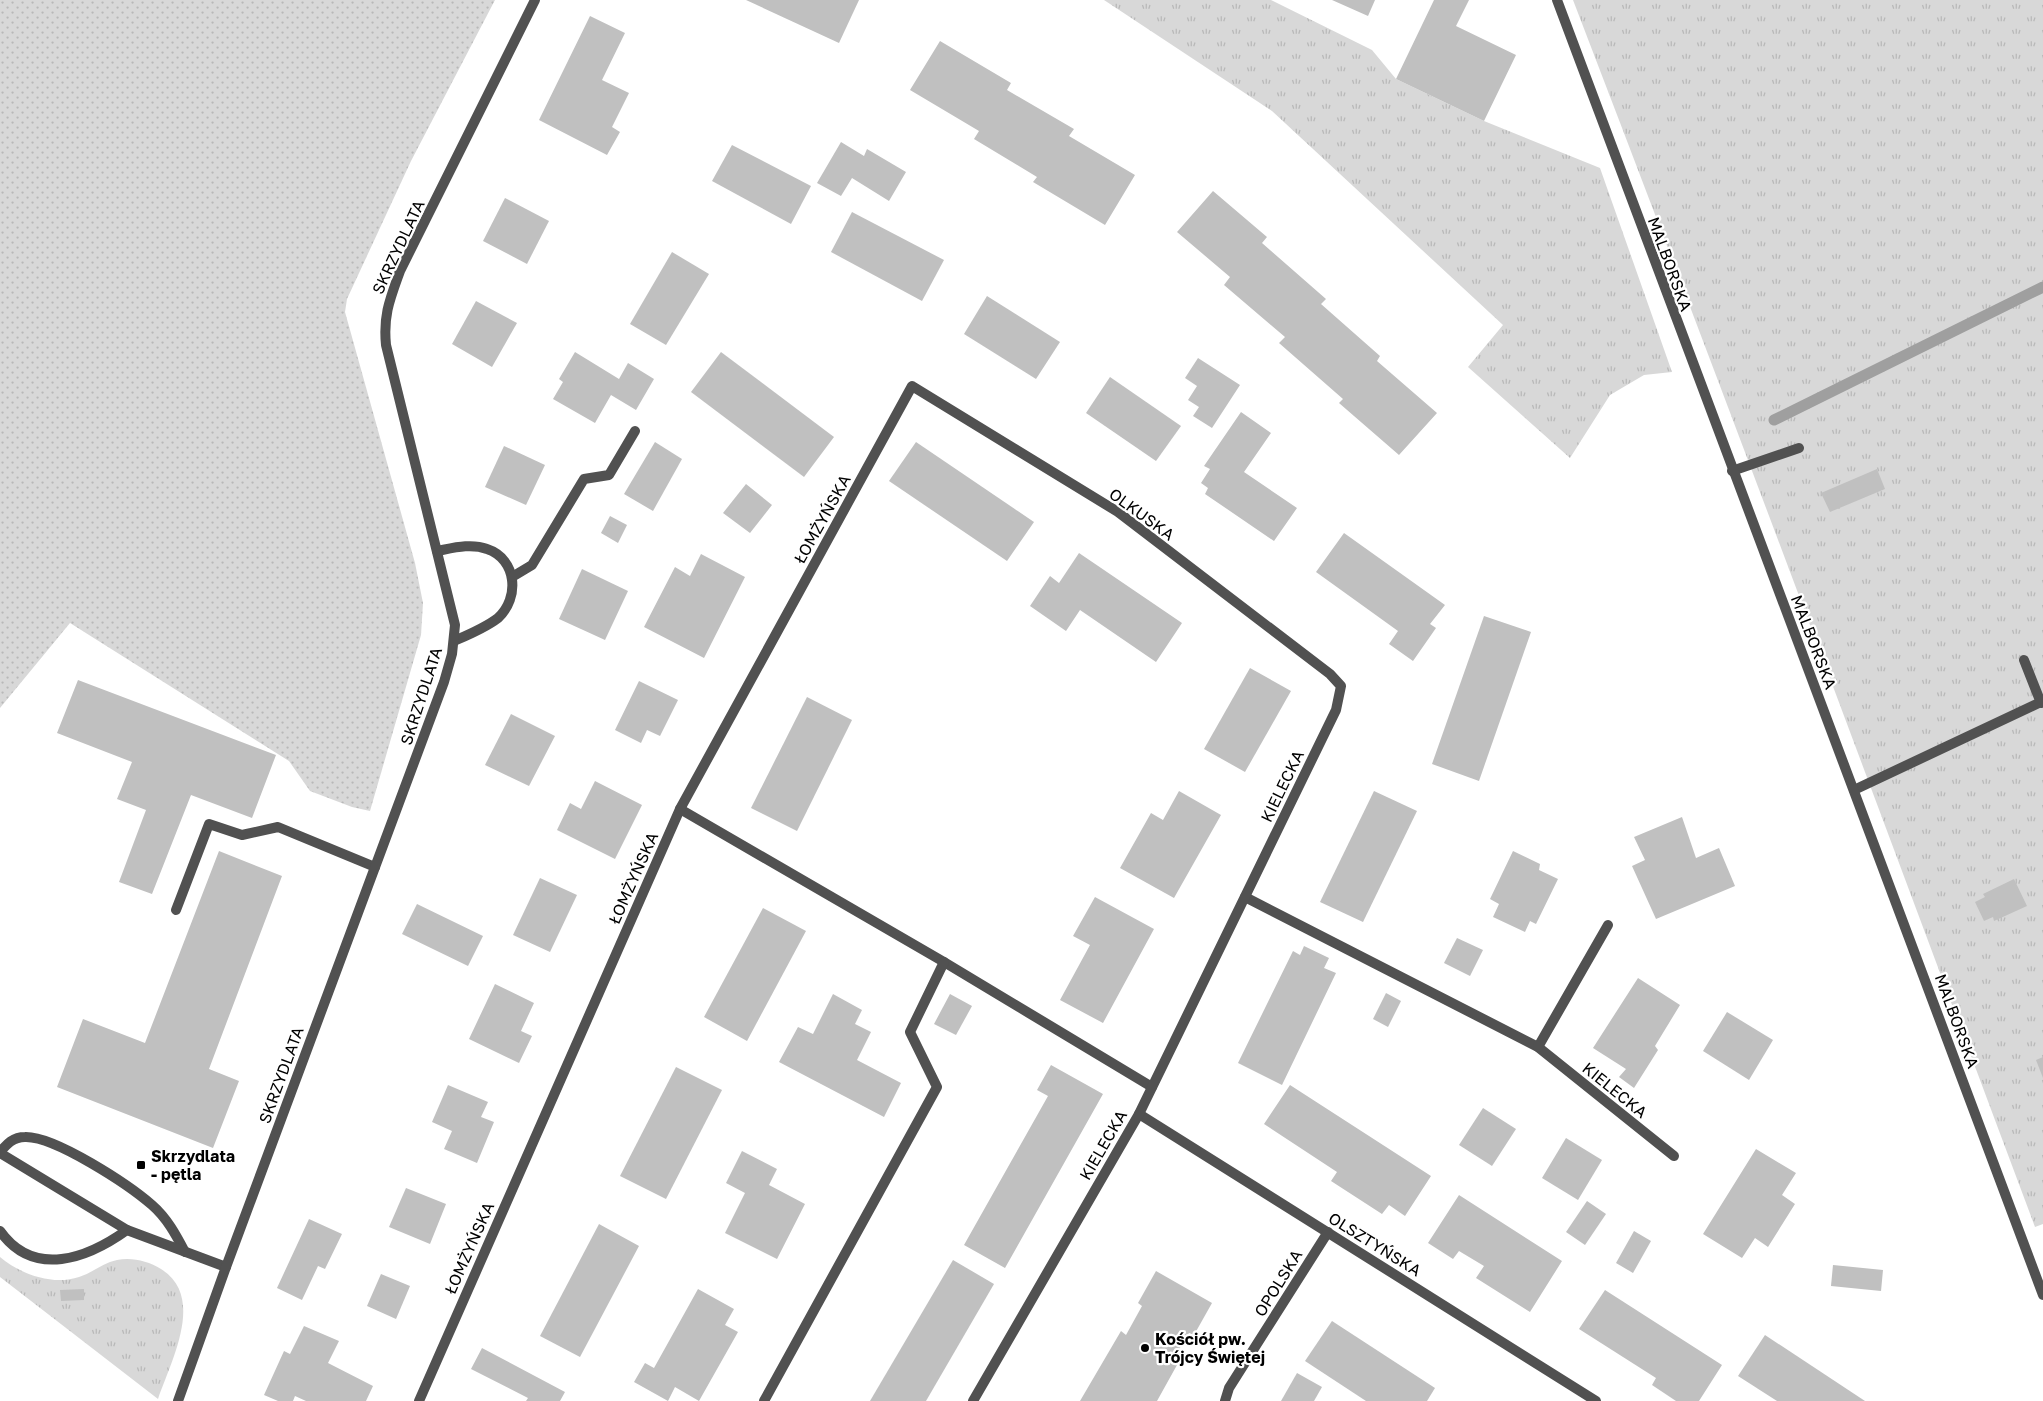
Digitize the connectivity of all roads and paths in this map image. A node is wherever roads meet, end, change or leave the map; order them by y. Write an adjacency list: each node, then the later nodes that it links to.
1 (535, 0): 7 (street, SKRZYDLATA)
2 (1557, 0): 6 (street, MALBORSKA)
3 (912, 386): 11 (street, OLKUSKA); 14 (street, ŁOMŻYŃSKA)
4 (635, 431): 8 (street)
5 (1799, 448): 6 (street)
6 (1732, 471): 13 (street, MALBORSKA)
7 (437, 551): 8 (street); 9 (street, SKRZYDLATA)
8 (512, 577): 9 (street)
9 (454, 642): 15 (street, SKRZYDLATA)
10 (2024, 660): 12 (street)
11 (1341, 686): 16 (street, KIELECKA)
12 (2042, 702): 13 (street)
13 (1854, 790): 30 (street, MALBORSKA)
14 (680, 809): 19 (street); 32 (street, ŁOMŻYŃSKA)
15 (375, 867): 17 (street); 29 (street, SKRZYDLATA)
16 (1245, 897): 20 (street, KIELECKA); 21 (street, KIELECKA)
17 (176, 910)
18 (1608, 926): 20 (street)
19 (944, 962): 21 (street); 33 (street)
20 (1538, 1047): 24 (street, KIELECKA)
21 (1152, 1087): 22 (street, KIELECKA)
22 (1138, 1114): 27 (street, OLSZTYŃSKA); 34 (street, KIELECKA)
23 (0, 1152): 25 (street); 28 (street)
24 (1674, 1156)
25 (127, 1230): 26 (street); 28 (street)
26 (0, 1231)
27 (1328, 1232): 35 (street, OPOLSKA); 36 (street, OLSZTYŃSKA)
28 (185, 1252): 29 (street)
29 (226, 1267): 31 (street, SKRZYDLATA)
30 (2043, 1296)
31 (178, 1401)
32 (419, 1401)
33 (764, 1401)
34 (973, 1401)
35 (1225, 1401)
36 (1596, 1401)

